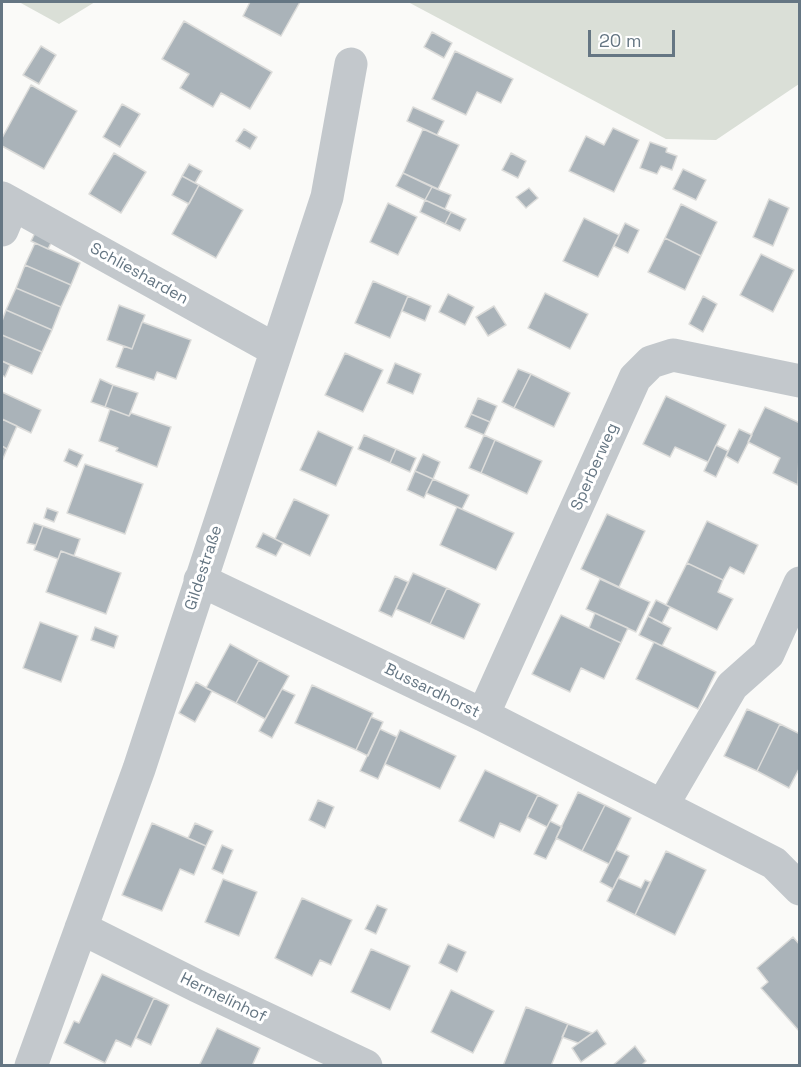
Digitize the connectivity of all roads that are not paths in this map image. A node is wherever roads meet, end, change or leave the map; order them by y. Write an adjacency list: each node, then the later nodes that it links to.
1 (351, 64): 3 (street, Gildestraße)
2 (5, 211): 3 (street, Schliesharden)
3 (276, 350): 5 (street, Gildestraße)
4 (800, 381): 7 (street, Sperberweg)
5 (201, 580): 7 (street, Bussardhorst); 10 (street, Gildestraße)
6 (800, 583): 8 (street)
7 (483, 715): 8 (street, Bussardhorst)
8 (662, 806): 9 (street, Bussardhorst)
9 (800, 889)
10 (81, 928): 11 (street, Gildestraße); 12 (street, Hermelinhof)
11 (31, 1065)
12 (366, 1065)

